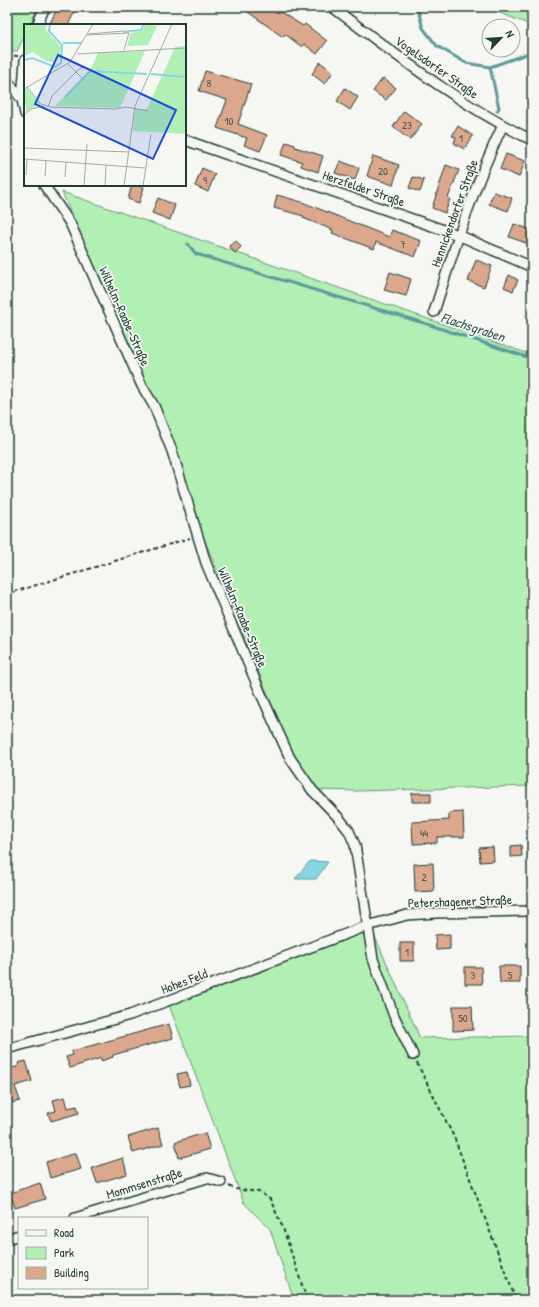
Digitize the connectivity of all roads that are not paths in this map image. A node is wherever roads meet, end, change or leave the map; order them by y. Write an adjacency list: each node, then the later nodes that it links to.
1 (45, 7): 3 (street)
2 (332, 7): 8 (street, Vogelsdorfer Straße)
3 (37, 24)
4 (24, 73): 6 (street)
5 (7, 80): 6 (street)
6 (22, 100): 7 (street)
7 (24, 109)
8 (503, 125): 10 (street, Vogelsdorfer Straße); 12 (street, Hennickendorfer Straße)
9 (186, 140): 12 (street, Herzfelder Straße)
10 (532, 140)
11 (45, 186): 16 (street, Wilhelm-Raabe-Straße)
12 (458, 235): 13 (street, Herzfelder Straße); 14 (street, Hennickendorfer Straße)
13 (532, 267)
14 (434, 312)
15 (532, 911): 16 (street, Petershagener Straße)
16 (366, 926): 17 (street, Hohes Feld); 18 (street, Wilhelm-Raabe-Straße)
17 (7, 1049)
18 (413, 1055)
19 (221, 1182): 20 (street, Mommsenstraße)
20 (78, 1217)
21 (18, 1235): 22 (street)
22 (7, 1239)

